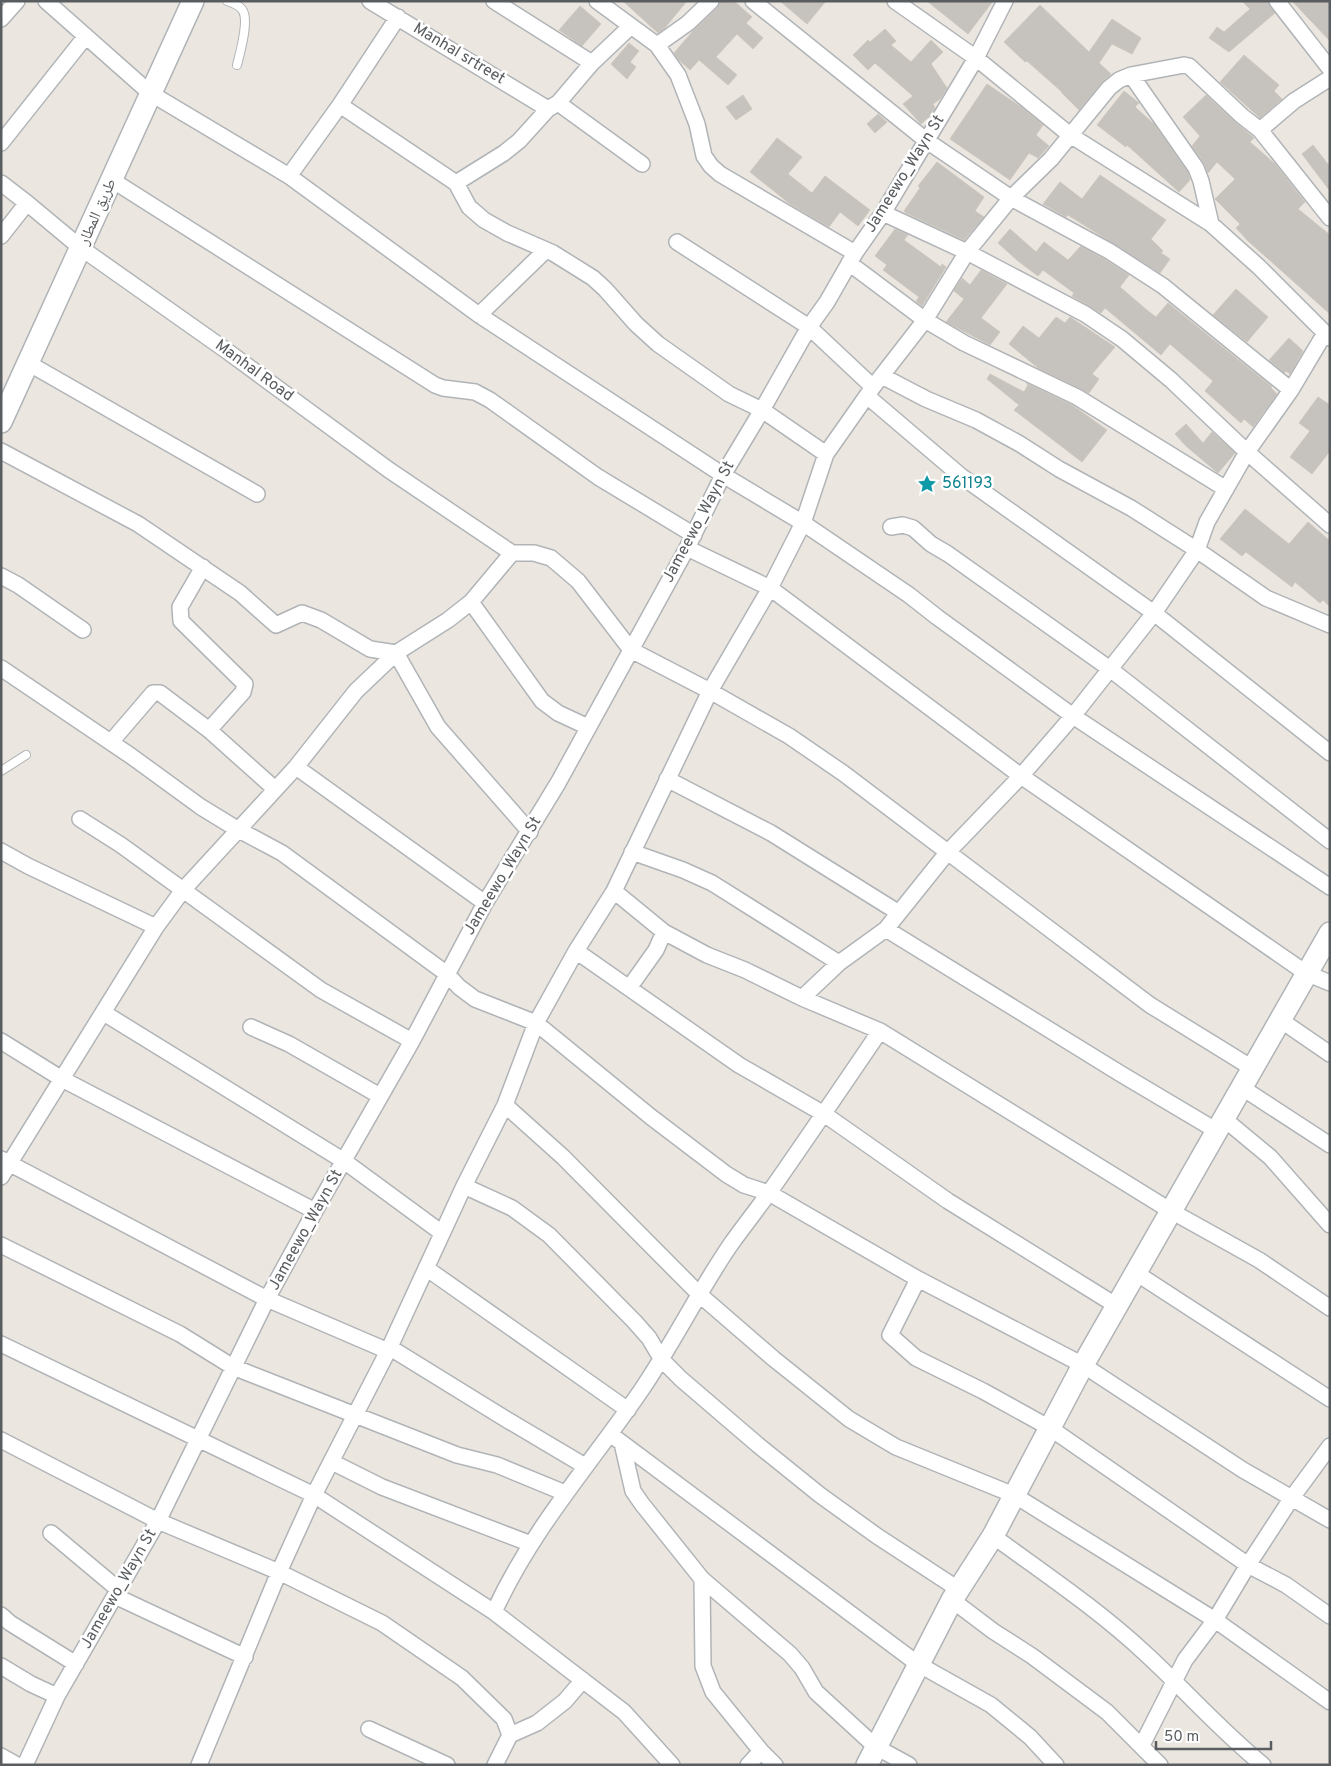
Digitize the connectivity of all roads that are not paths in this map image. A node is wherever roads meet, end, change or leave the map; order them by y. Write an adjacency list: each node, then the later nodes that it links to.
1 (17, 1): 14 (street)
2 (46, 1): 16 (street)
3 (193, 1): 24 (street, طريق المطار)
4 (227, 1): 20 (lane)
5 (370, 1): 13 (street, Manhal srtreet)
6 (494, 1): 19 (street)
7 (597, 1): 15 (street)
8 (711, 1): 17 (street)
9 (754, 1): 29 (street)
10 (895, 1): 18 (street)
11 (1005, 1): 18 (street, Jameewo_Wayn St)
12 (1277, 1): 21 (street)
13 (398, 17): 25 (street); 26 (street, Manhal srtreet)
14 (1, 19)
15 (631, 26): 17 (street); 19 (street)
16 (86, 36): 24 (street); 30 (street)
17 (657, 45): 46 (street)
18 (976, 58): 28 (street); 29 (street, Jameewo_Wayn St)
19 (592, 63): 26 (street)
20 (236, 65)
21 (1330, 69)
22 (1132, 75): 27 (street); 28 (street); 40 (street)
23 (1330, 78): 27 (street)
24 (150, 93): 32 (street); 33 (street, طريق المطار)
25 (340, 106): 32 (street); 35 (street)
26 (553, 106): 31 (street, Manhal srtreet); 35 (street)
27 (1260, 130): 39 (street)
28 (1070, 135): 36 (street); 40 (street)
29 (927, 141): 36 (street); 38 (street, Jameewo_Wayn St)
30 (1, 143)
31 (642, 164)
32 (288, 176): 47 (street)
33 (112, 180): 43 (street, طريق المطار); 65 (street)
34 (1, 183): 37 (street, Manhal Road)
35 (456, 183): 44 (street)
36 (1011, 198): 45 (street); 53 (street)
37 (27, 203): 41 (street); 43 (street, Manhal Road)
38 (883, 213): 45 (street); 46 (street, Jameewo_Wayn St)
39 (1330, 218)
40 (1211, 224): 50 (street)
41 (1, 236)
42 (677, 242): 49 (street)
43 (81, 248): 51 (street, طريق المطار); 68 (street, Manhal Road)
44 (546, 250): 47 (street); 55 (street)
45 (967, 252): 48 (street); 57 (street)
46 (852, 258): 48 (street); 49 (street, Jameewo_Wayn St)
47 (479, 315): 59 (street)
48 (925, 320): 52 (street); 60 (street)
49 (809, 327): 52 (street); 55 (street, Jameewo_Wayn St)
50 (1328, 336): 53 (street)
51 (28, 362): 54 (street, طريق المطار); 61 (street)
52 (874, 386): 58 (street); 67 (street); 73 (street)
53 (1292, 390): 57 (street)
54 (4, 408)
55 (762, 410): 58 (street); 59 (street, Jameewo_Wayn St)
56 (1, 451): 69 (street)
57 (1247, 452): 60 (street); 63 (street)
58 (826, 454): 62 (street)
59 (723, 475): 62 (street); 65 (street, Jameewo_Wayn St)
60 (1226, 489): 67 (street)
61 (257, 494)
62 (803, 522): 71 (street); 81 (street)
63 (1330, 525)
64 (891, 527): 79 (street)
65 (694, 535): 66 (street, Jameewo_Wayn St)
66 (686, 548): 71 (street); 76 (street, Jameewo_Wayn St)
67 (1197, 550): 73 (street); 74 (street)
68 (512, 553): 72 (street); 76 (street)
69 (203, 567): 77 (street); 83 (street)
70 (1, 576): 75 (street)
71 (770, 588): 80 (street); 89 (street)
72 (471, 602): 77 (street); 82 (street)
73 (1154, 613): 79 (street); 85 (street)
74 (1330, 625)
75 (83, 630)
76 (631, 650): 80 (street); 82 (street, Jameewo_Wayn St)
77 (396, 653): 87 (street); 94 (street)
78 (1, 668): 84 (street)
79 (1110, 669): 81 (street); 95 (street)
80 (710, 690): 90 (street); 98 (street)
81 (1074, 716): 89 (street); 99 (street)
82 (588, 727): 94 (street, Jameewo_Wayn St)
83 (209, 730): 84 (street); 91 (street)
84 (111, 742): 93 (street)
85 (1330, 753)
86 (26, 755): 88 (lane)
87 (296, 766): 91 (street); 102 (street)
88 (1, 771)
89 (1021, 776): 98 (street); 110 (street)
90 (667, 779): 97 (street); 103 (street)
91 (275, 789): 93 (street)
92 (80, 819): 100 (street)
93 (237, 829): 100 (street); 111 (street)
94 (530, 832): 102 (street, Jameewo_Wayn St)
95 (1330, 841)
96 (1, 851): 104 (street)
97 (632, 852): 101 (street); 109 (street)
98 (947, 853): 103 (street); 123 (street)
99 (1330, 887)
100 (183, 890): 104 (street); 121 (street)
101 (614, 891): 106 (street); 108 (street)
102 (486, 903): 111 (street, Jameewo_Wayn St)
103 (899, 913): 105 (street)
104 (156, 927): 115 (street)
105 (886, 929): 109 (street); 129 (street)
106 (664, 932): 113 (street); 114 (street)
107 (1330, 933): 110 (street)
108 (576, 951): 113 (street); 117 (street)
109 (839, 963): 114 (street)
110 (1306, 973): 112 (street); 116 (street)
111 (447, 974): 117 (street); 121 (street, Jameewo_Wayn St)
112 (1330, 983)
113 (629, 988): 128 (street)
114 (802, 998): 119 (street)
115 (104, 1013): 124 (street); 131 (street)
116 (1280, 1019): 122 (street); 123 (street)
117 (536, 1023): 127 (street); 135 (street)
118 (251, 1027): 126 (street)
119 (880, 1031): 128 (street); 137 (street)
120 (1, 1041): 124 (street)
121 (412, 1041): 126 (street, Jameewo_Wayn St)
122 (1330, 1054)
123 (1252, 1068): 125 (street)
124 (62, 1079): 132 (street); 136 (street)
125 (1241, 1087): 129 (street); 130 (street)
126 (380, 1096): 131 (street, Jameewo_Wayn St)
127 (505, 1105): 134 (street); 144 (street)
128 (824, 1114): 135 (street); 146 (street)
129 (1220, 1124): 137 (street); 138 (street)
130 (1330, 1145)
131 (344, 1161): 136 (street, Jameewo_Wayn St); 139 (street)
132 (5, 1162): 133 (street); 145 (street)
133 (1, 1177)
134 (464, 1186): 139 (street); 150 (street)
135 (769, 1193): 143 (street); 144 (street)
136 (315, 1211): 145 (street, Jameewo_Wayn St)
137 (1171, 1211): 142 (street); 147 (street)
138 (1330, 1225)
139 (442, 1232): 141 (street)
140 (1, 1245): 152 (street)
141 (426, 1268): 149 (street); 154 (street)
142 (1136, 1272): 146 (street); 153 (street)
143 (918, 1279): 151 (street); 156 (street)
144 (700, 1295): 150 (street); 164 (street)
145 (267, 1299): 149 (street); 152 (street, Jameewo_Wayn St)
146 (1116, 1306): 151 (street)
147 (1330, 1308)
148 (1, 1344): 158 (street)
149 (388, 1349): 155 (street); 162 (street)
150 (662, 1360): 154 (street); 176 (street)
151 (1083, 1365): 156 (street); 166 (street)
152 (233, 1367): 155 (street); 158 (street, Jameewo_Wayn St)
153 (1330, 1399)
154 (628, 1410): 157 (street)
155 (354, 1414): 161 (street); 163 (street)
156 (1050, 1428): 164 (street); 172 (street)
157 (616, 1438): 162 (street); 174 (street); 183 (street)
158 (197, 1439): 165 (street); 168 (street, Jameewo_Wayn St)
159 (1, 1440): 168 (street)
160 (1330, 1446): 166 (street)
161 (332, 1462): 165 (street); 171 (street)
162 (585, 1466): 163 (street)
163 (565, 1492): 171 (street)
164 (1014, 1494): 170 (street); 180 (street)
165 (314, 1495): 173 (street); 177 (street)
166 (1292, 1499): 167 (street); 172 (street)
167 (1330, 1520)
168 (158, 1521): 173 (street); 175 (street, Jameewo_Wayn St)
169 (51, 1533): 175 (street)
170 (993, 1536): 176 (street); 186 (street)
171 (531, 1544): 177 (street)
172 (1248, 1565): 179 (street); 180 (street)
173 (278, 1572): 181 (street); 190 (street)
174 (702, 1580): 192 (street); 194 (street)
175 (117, 1593): 181 (street); 182 (street, Jameewo_Wayn St)
176 (955, 1595): 183 (street); 191 (street)
177 (494, 1612): 185 (street)
178 (1, 1615): 182 (street)
179 (1330, 1616)
180 (1215, 1620): 186 (street); 188 (street)
181 (245, 1657): 197 (street)
182 (76, 1664): 187 (street, Jameewo_Wayn St)
183 (918, 1664): 194 (street); 204 (street)
184 (1, 1666): 187 (street)
185 (583, 1680): 190 (street); 200 (street)
186 (1174, 1682): 191 (street); 206 (street)
187 (57, 1696): 196 (street, Jameewo_Wayn St)
188 (1330, 1702)
189 (369, 1729): 198 (street)
190 (510, 1735): 199 (street)
191 (1142, 1745): 205 (street)
192 (761, 1751): 201 (street); 202 (street)
193 (1, 1756): 195 (street)
194 (872, 1756): 203 (street)
195 (17, 1765)
196 (25, 1765)
197 (199, 1765)
198 (447, 1765)
199 (495, 1765)
200 (672, 1765)
201 (748, 1765)
202 (775, 1765)
203 (909, 1765)
204 (1056, 1765)
205 (1160, 1765)
206 (1263, 1765)

